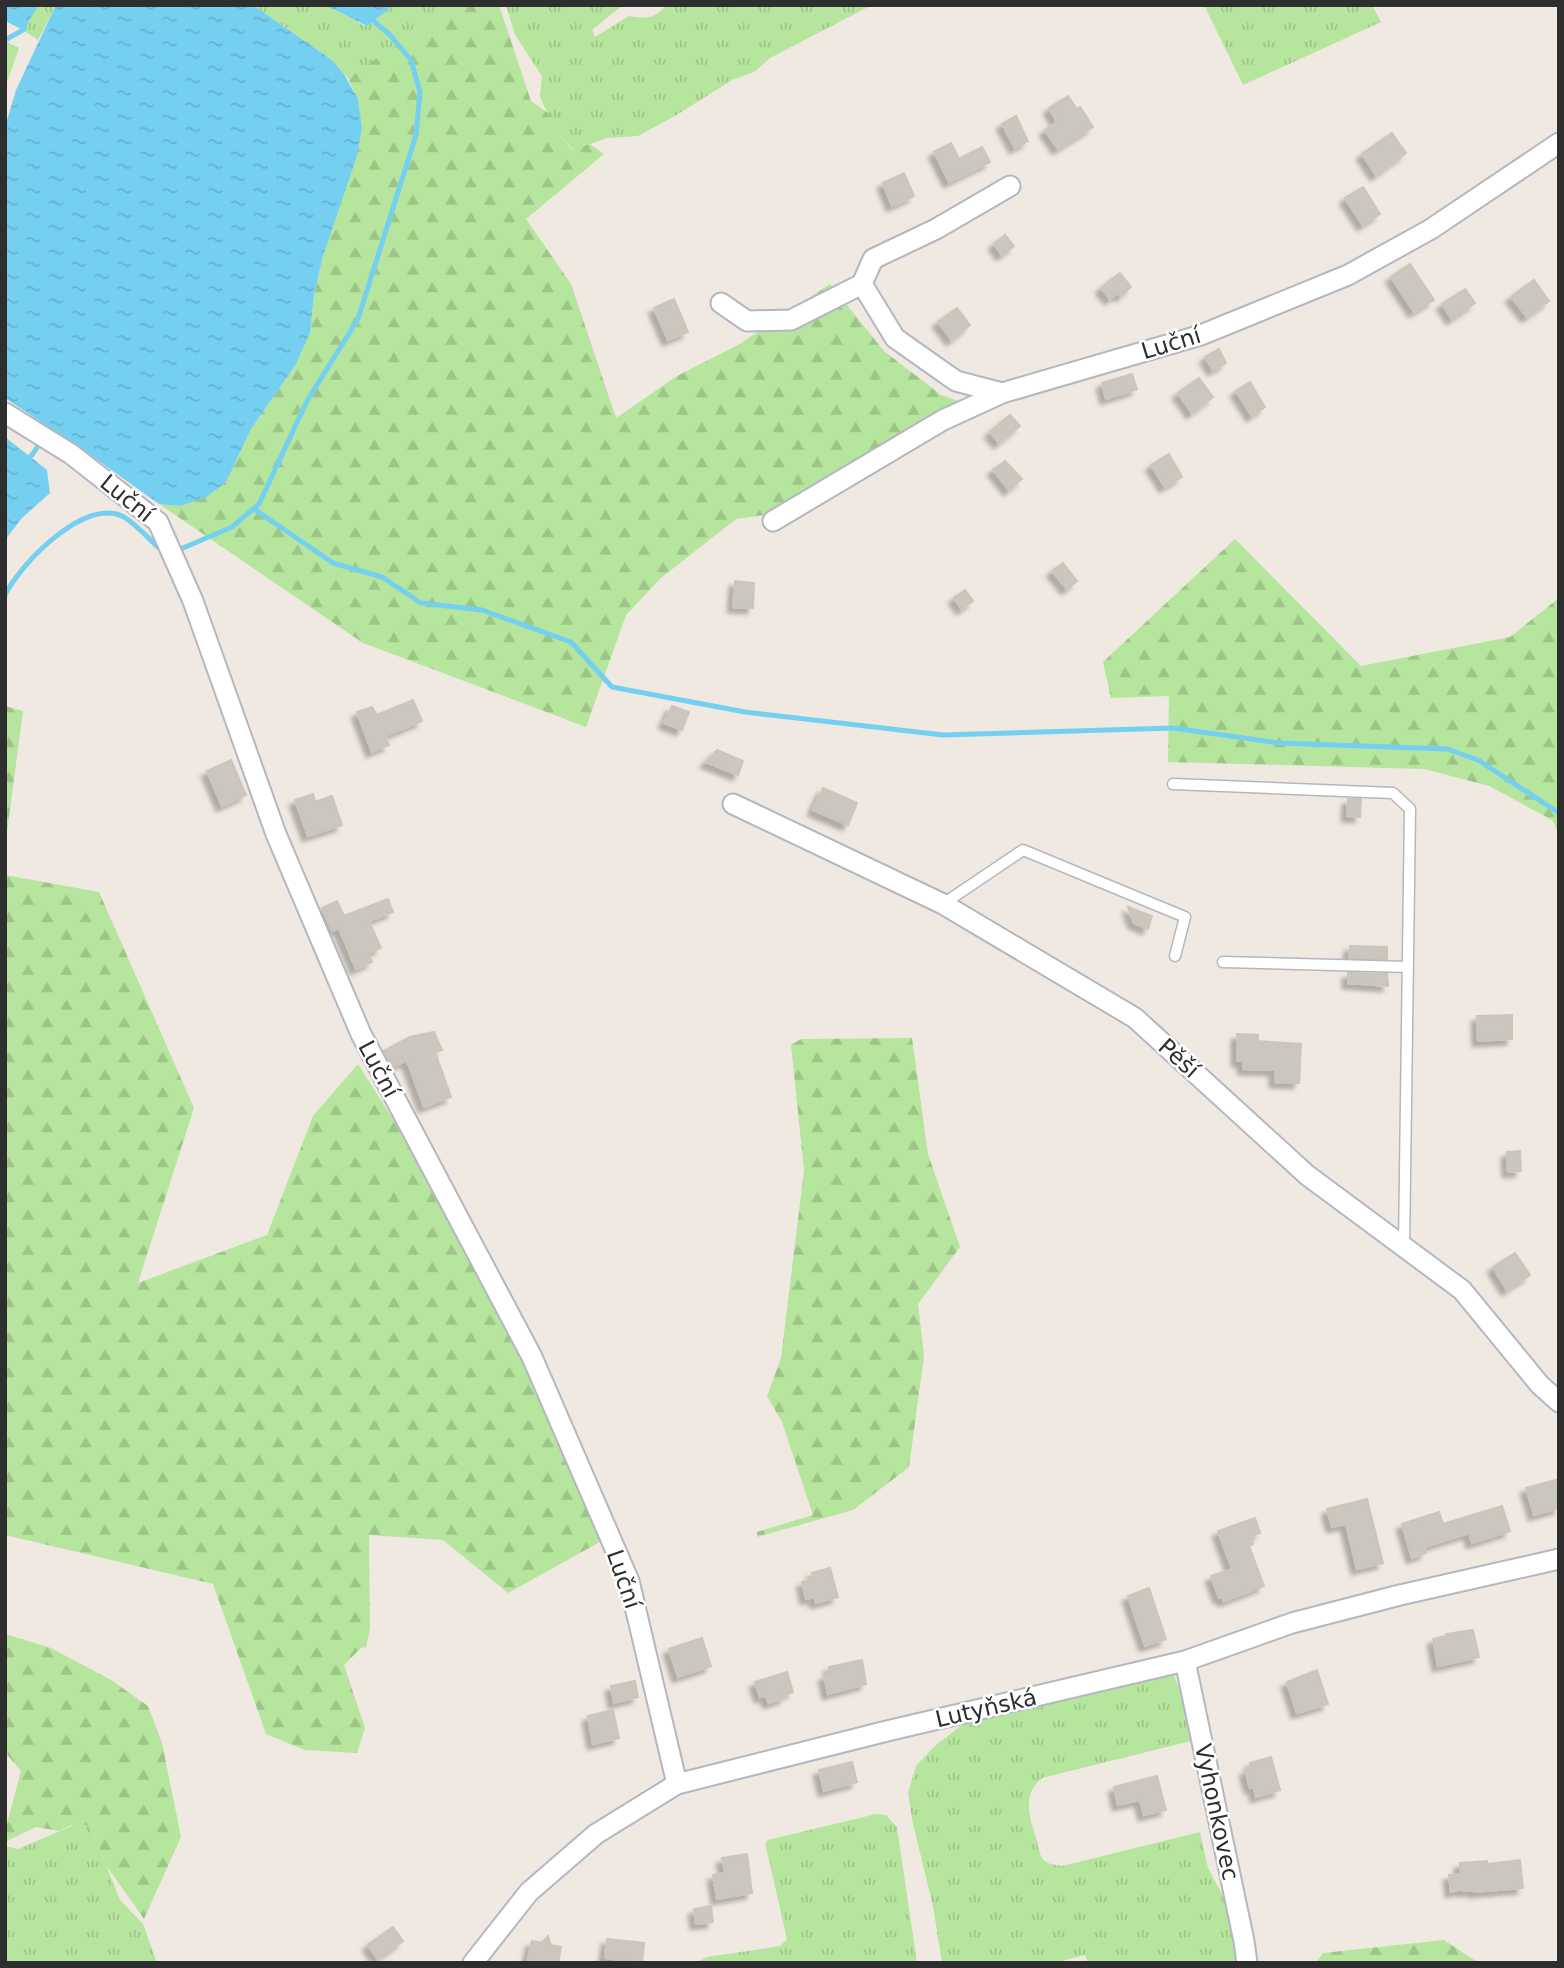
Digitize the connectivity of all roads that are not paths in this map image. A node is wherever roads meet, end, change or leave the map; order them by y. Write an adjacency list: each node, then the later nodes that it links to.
1 (1559, 143): 5 (street, Luční)
2 (1010, 186): 3 (street)
3 (862, 285): 4 (street); 5 (street)
4 (721, 303)
5 (1002, 393): 7 (street, Luční)
6 (5, 413): 18 (street, Luční)
7 (772, 521)
8 (1173, 784): 13 (lane)
9 (733, 804): 10 (street, Pěší)
10 (943, 904): 11 (lane); 14 (street, Pěší)
11 (1175, 956)
12 (1223, 962): 13 (lane)
13 (1408, 967): 14 (lane)
14 (1404, 1248): 15 (street, Pěší)
15 (1559, 1402)
16 (1559, 1559): 17 (street, Lutyňská)
17 (1185, 1661): 18 (street, Lutyňská); 20 (street, Vyhonkovec)
18 (677, 1784): 19 (street, Lutyňská)
19 (473, 1963)
20 (1247, 1963)

